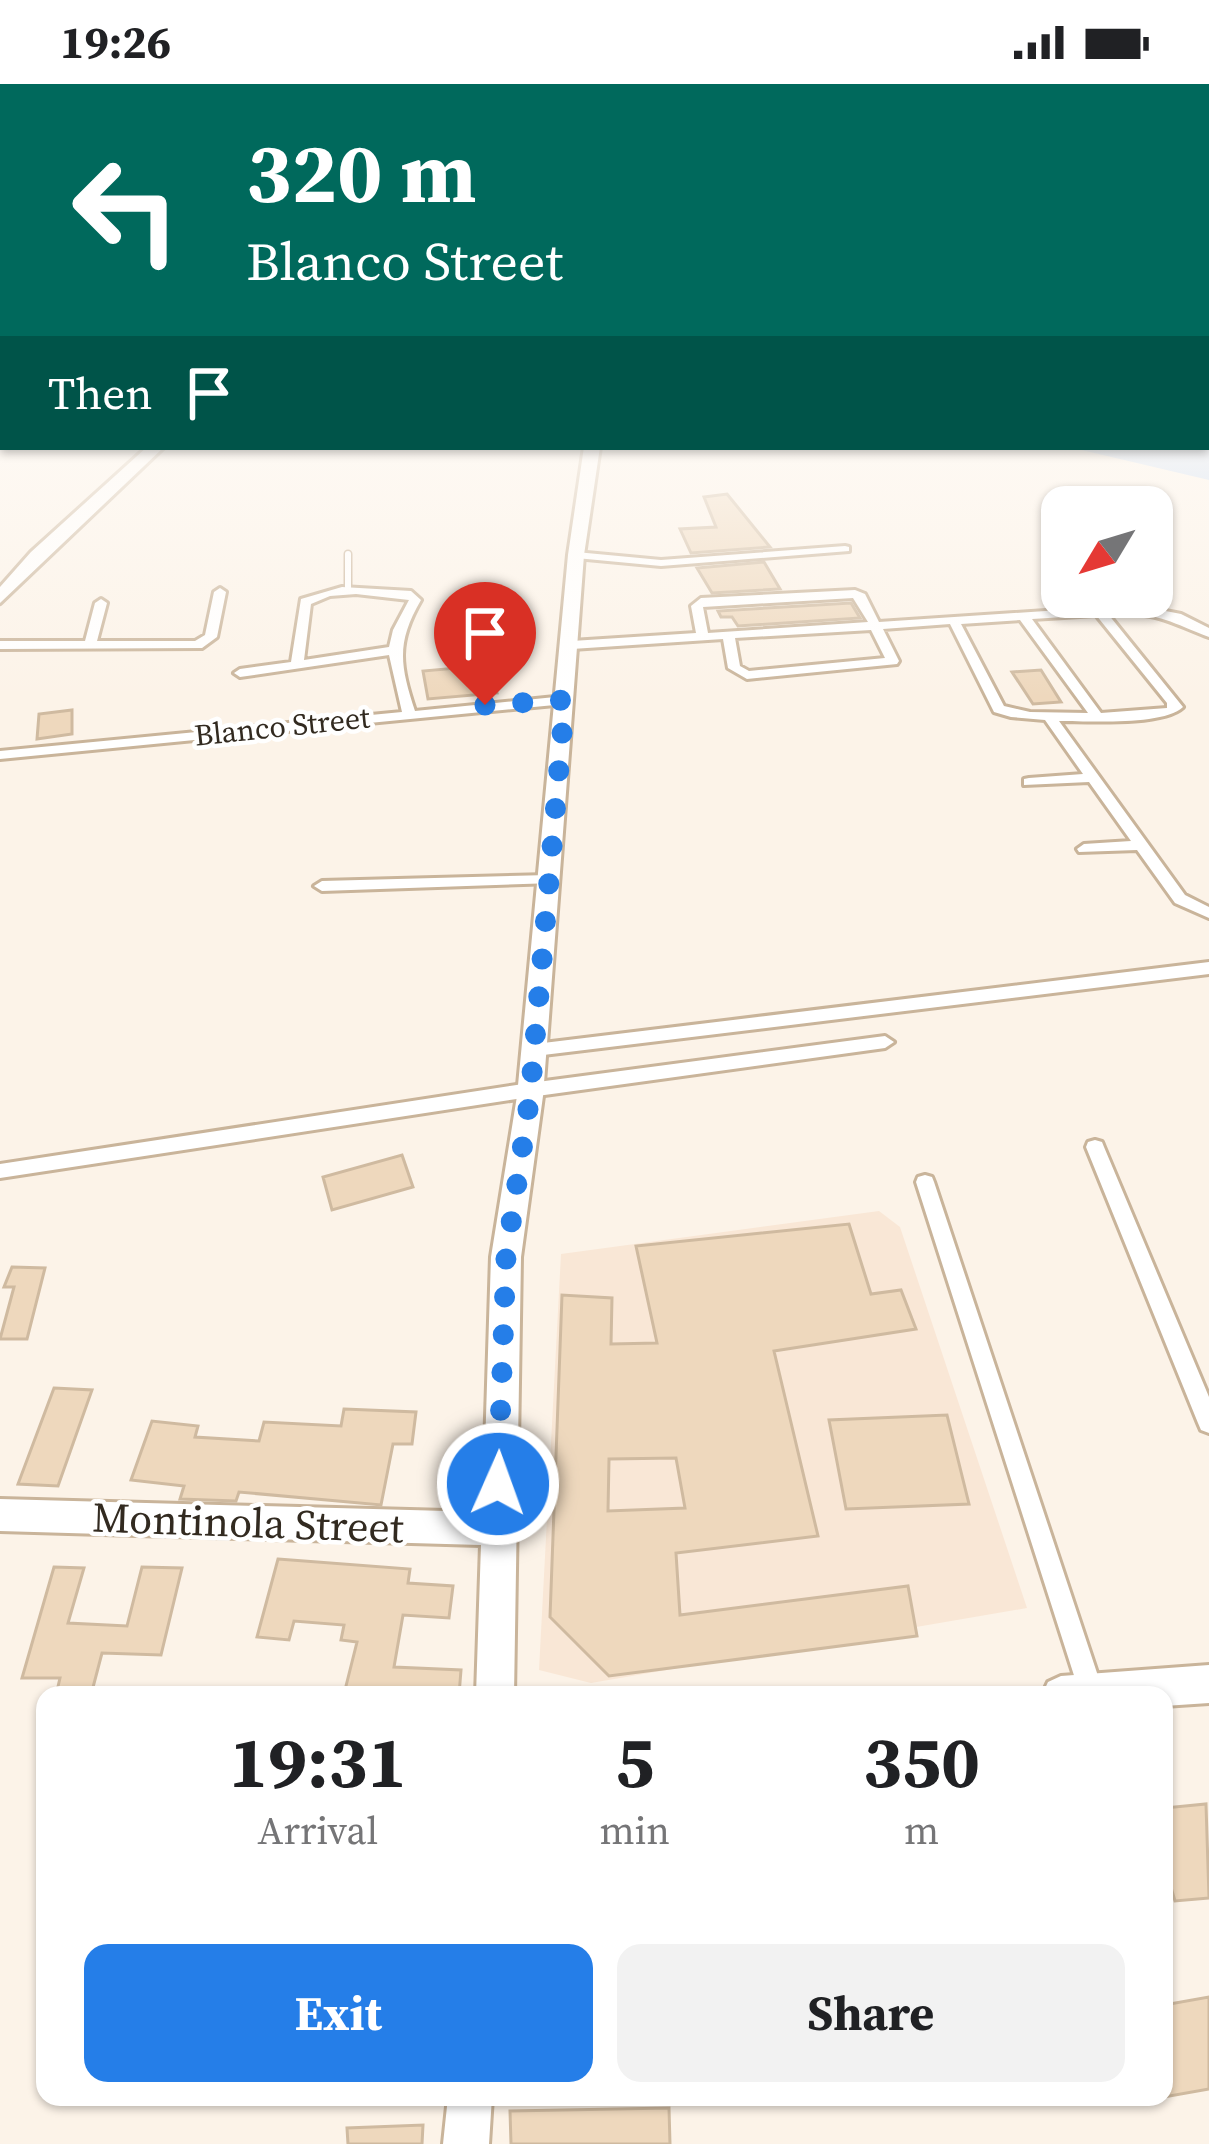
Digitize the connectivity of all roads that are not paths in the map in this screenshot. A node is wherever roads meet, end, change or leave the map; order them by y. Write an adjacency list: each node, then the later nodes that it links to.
1 (93, 505): 8 (street)
2 (583, 505): 5 (street)
3 (844, 549): 5 (street)
4 (348, 554): 6 (lane)
5 (576, 555): 20 (street)
6 (348, 591): 22 (street); 23 (street)
7 (220, 592): 21 (street)
8 (0, 598)
9 (101, 603): 21 (street)
10 (1041, 615): 11 (street)
11 (1024, 616): 14 (street); 27 (street)
12 (1105, 618): 27 (street)
13 (1173, 618): 16 (street)
14 (954, 621): 15 (street); 28 (street)
15 (873, 626): 17 (street); 17 (street); 18 (street)
16 (1209, 633)
17 (728, 635): 18 (street)
18 (703, 637): 20 (street)
19 (0, 645): 21 (street)
20 (572, 645): 25 (street)
21 (90, 646)
22 (391, 651): 23 (street); 26 (street)
23 (297, 663): 24 (street)
24 (240, 673)
25 (565, 700): 26 (street, Blanco Street); 34 (street)
26 (409, 713): 29 (street, Blanco Street)
27 (1095, 714): 28 (street)
28 (1050, 718): 30 (street)
29 (0, 754)
30 (1093, 778): 31 (street); 32 (street)
31 (1029, 782)
32 (1137, 845): 33 (street); 36 (street)
33 (1084, 849)
34 (549, 880): 35 (street); 40 (street)
35 (322, 886)
36 (1209, 913)
37 (1209, 968): 38 (street)
38 (737, 1029): 40 (street); 41 (street)
39 (885, 1042): 41 (street)
40 (535, 1050): 42 (street)
41 (748, 1062): 42 (street)
42 (530, 1090): 44 (street); 48 (street)
43 (1095, 1147): 46 (street)
44 (0, 1172)
45 (925, 1182): 51 (street)
46 (1209, 1423)
47 (0, 1515): 48 (street, Montinola Street)
48 (496, 1529): 50 (street)
49 (1209, 1684): 52 (street)
50 (495, 1686)
51 (1074, 1686)
52 (1173, 1686)
53 (469, 2106): 54 (street)
54 (466, 2144)

